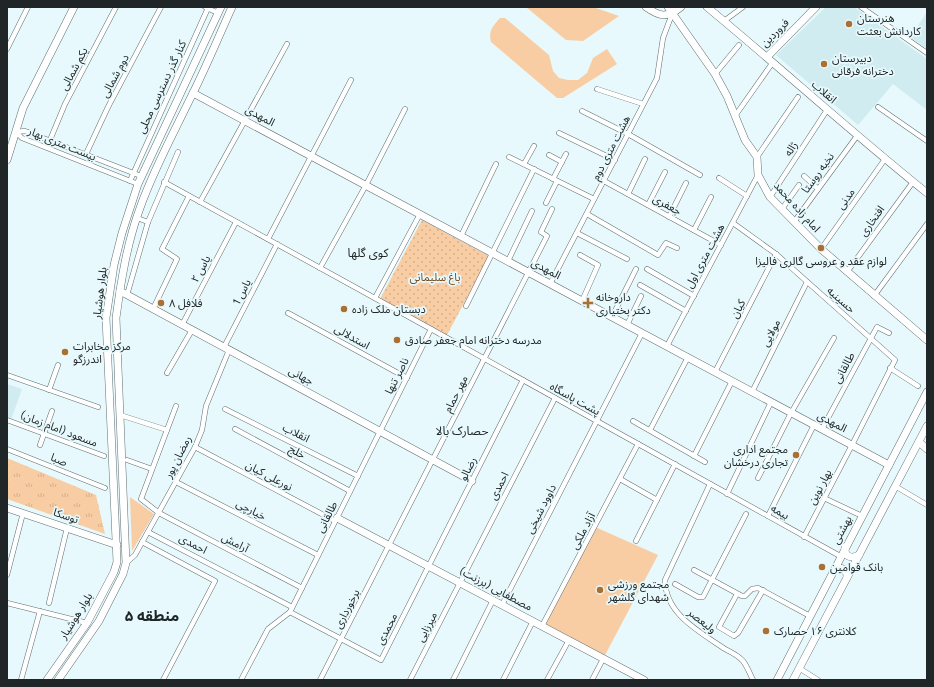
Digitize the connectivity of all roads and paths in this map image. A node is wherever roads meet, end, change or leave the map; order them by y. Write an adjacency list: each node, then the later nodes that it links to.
1 (28, 7): 19 (street)
2 (74, 7): 35 (street)
3 (116, 7): 39 (street, یکم شمالی)
4 (161, 7): 43 (street, دوم شمالی)
5 (232, 7): 26 (street, بلوار هوشیار)
6 (646, 7): 15 (street)
7 (668, 7): 15 (street)
8 (681, 7): 15 (street)
9 (707, 7): 16 (street, انقلاب)
10 (743, 7): 16 (street)
11 (816, 7): 21 (street, فروردین)
12 (861, 7): 20 (street)
13 (206, 8): 14 (street); 58 (street, کنار گذر دسترسی محلی)
14 (219, 10): 61 (street, بلوار هوشیار)
15 (672, 14): 23 (street); 28 (street, هشت متری دوم)
16 (724, 21): 21 (street, انقلاب)
17 (287, 44): 34 (street)
18 (739, 45): 23 (street)
19 (7, 49)
20 (927, 53)
21 (767, 57): 22 (street, انقلاب)
22 (773, 62): 31 (street, انقلاب); 33 (street)
23 (715, 74): 33 (street)
24 (351, 80): 46 (street)
25 (597, 90): 28 (street)
26 (193, 93): 34 (street, المهدی); 90 (street, بلوار هوشیار)
27 (798, 97): 48 (street)
28 (643, 104): 37 (street, هشت متری دوم)
29 (878, 107): 40 (street)
30 (405, 109): 71 (street)
31 (827, 110): 38 (street, انقلاب); 79 (street, ژاله)
32 (582, 111): 37 (street)
33 (734, 116): 48 (street)
34 (245, 121): 46 (street, المهدی); 81 (street)
35 (16, 132): 39 (street, بیست متری بهار); 50 (street); 64 (street, بیست متری بهار)
36 (559, 133): 51 (street)
37 (628, 134): 51 (street, هشت متری دوم); 59 (street)
38 (857, 136): 49 (street, انقلاب); 73 (street, نخبه روستا)
39 (50, 140): 43 (street, بیست متری بهار)
40 (927, 141)
41 (534, 146): 55 (street)
42 (178, 152): 67 (street)
43 (86, 154): 58 (street, بیست متری بهار)
44 (566, 154): 53 (street)
45 (549, 155): 53 (street)
46 (312, 156): 71 (street, المهدی); 99 (street)
47 (509, 157): 55 (street)
48 (757, 157): 60 (street, امام زاده محمد)
49 (885, 159): 68 (street, انقلاب); 103 (street, مدنی)
50 (7, 160)
51 (615, 160): 66 (street, هشت متری دوم)
52 (645, 160): 75 (street)
53 (562, 162): 65 (street)
54 (496, 164): 98 (street)
55 (524, 164): 56 (street)
56 (534, 169): 65 (street); 104 (street)
57 (665, 172): 83 (street)
58 (133, 173): 61 (street, بیست متری بهار); 64 (street, کنار گذر دسترسی محلی)
59 (700, 175)
60 (758, 175): 77 (street, هشت متری اول); 79 (street, امام زاده محمد)
61 (141, 176): 70 (street, بلوار هوشیار)
62 (804, 176): 73 (street)
63 (719, 178): 77 (street)
64 (130, 180): 70 (street, بیست متری بهار)
65 (555, 180): 80 (street); 82 (street)
66 (604, 181): 75 (street, جعفری); 80 (street, هشت متری دوم)
67 (164, 182): 76 (street); 91 (street)
68 (913, 182): 74 (street, انقلاب); 113 (street, افتخاری)
69 (686, 183): 89 (street)
70 (138, 184): 153 (street, بلوار هوشیار)
71 (366, 185): 87 (street, المهدی); 109 (street)
72 (799, 185): 85 (street)
73 (818, 189): 93 (street, نخبه روستا)
74 (927, 193)
75 (628, 194): 83 (street, جعفری)
76 (189, 196): 81 (street); 125 (street)
77 (747, 196): 94 (street, هشت متری اول)
78 (711, 197): 96 (street)
79 (770, 197): 85 (street, امام زاده محمد)
80 (594, 199): 88 (street, هشت متری دوم)
81 (200, 202): 92 (street)
82 (546, 203)
83 (648, 205): 89 (street, جعفری)
84 (552, 209): 112 (street, مهر حمام)
85 (782, 209): 93 (street, امام زاده محمد)
86 (532, 211): 108 (street)
87 (420, 214): 98 (street, المهدی); 122 (street)
88 (587, 214): 97 (street, هشت متری دوم); 102 (street)
89 (669, 216): 96 (street, جعفری)
90 (137, 218): 91 (street); 117 (street, بلوار هوشیار)
91 (148, 222): 118 (street)
92 (236, 222): 99 (street); 129 (street, یاس ۲)
93 (794, 222): 103 (street, امام زاده محمد)
94 (733, 223): 101 (street, هشت متری اول); 105 (street, حسینیه)
95 (927, 224): 121 (street)
96 (694, 230): 101 (street, جعفری)
97 (577, 232): 107 (street); 115 (street, هشت متری دوم)
98 (460, 236): 104 (street, المهدی)
99 (268, 239): 100 (street)
100 (277, 244): 109 (street); 139 (street, یاس 1)
101 (721, 245): 120 (street, هشت متری اول)
102 (677, 248)
103 (821, 249): 113 (street, امام زاده محمد)
104 (493, 253): 108 (street, المهدی); 124 (street)
105 (776, 254): 114 (street, حسینیه); 145 (street, کیان)
106 (580, 255): 123 (street)
107 (627, 259)
108 (508, 262): 112 (street, المهدی)
109 (320, 268): 122 (street)
110 (636, 269): 128 (street)
111 (647, 269): 120 (street)
112 (529, 272): 115 (street, المهدی); 141 (street, مهر حمام)
113 (847, 272): 121 (street, امام زاده محمد)
114 (807, 282): 136 (street, حسینیه); 155 (street, مولایی)
115 (550, 284): 123 (street, المهدی)
116 (640, 285): 126 (street)
117 (120, 291): 118 (street, جهانی); 154 (street, بلوار هوشیار)
118 (127, 295): 125 (street, جهانی)
119 (641, 296): 130 (street)
120 (694, 296): 126 (street, هشت متری اول)
121 (874, 296): 137 (street, امام زاده محمد)
122 (375, 298): 131 (street)
123 (582, 301): 128 (street, المهدی)
124 (466, 306)
125 (153, 309): 129 (street, جهانی)
126 (686, 310): 138 (street, هشت متری اول)
127 (288, 312): 148 (street, استدلالی)
128 (612, 317): 130 (street, المهدی)
129 (182, 325): 132 (street, جهانی)
130 (627, 325): 133 (street, المهدی)
131 (431, 329): 141 (street, پشت پاسگاه); 148 (street, ناصر تنها)
132 (192, 330): 139 (street, جهانی); 146 (street)
133 (642, 333): 138 (street, المهدی); 167 (street, داوود شیخی)
134 (889, 333): 136 (street)
135 (834, 338): 165 (street)
136 (871, 338): 142 (street, حسینیه); 172 (street, طالقانی)
137 (927, 340)
138 (667, 346): 140 (street, المهدی)
139 (227, 349): 175 (street, جهانی); 181 (street, رمضان پور)
140 (688, 358): 145 (street, المهدی); 174 (street)
141 (485, 359): 149 (street, پشت پاسگاه); 187 (street, مهر حمام)
142 (895, 360): 144 (street, بهار نوین)
143 (58, 365): 152 (street)
144 (890, 368): 151 (street); 180 (street, بهار نوین)
145 (716, 372): 150 (street, المهدی)
146 (167, 373)
147 (7, 375): 152 (street)
148 (407, 378): 175 (street, ناصر تنها)
149 (523, 380): 157 (street, پشت پاسگاه); 195 (street, رضالو)
150 (732, 381): 155 (street, المهدی); 185 (street)
151 (918, 386)
152 (49, 390): 160 (street)
153 (110, 390): 154 (street); 161 (street, بلوار هوشیار)
154 (119, 390): 164 (street, بلوار هوشیار)
155 (752, 392): 158 (street, المهدی)
156 (927, 392): 190 (street, بهشتی)
157 (555, 398): 167 (street, پشت پاسگاه); 230 (street, احمدی)
158 (771, 402): 165 (street, المهدی); 201 (street)
159 (176, 406): 173 (street)
160 (98, 407)
161 (111, 409): 164 (street); 217 (street, بلوار هوشیار)
162 (226, 409): 192 (street, انقلاب)
163 (52, 411): 176 (street)
164 (120, 412): 173 (street); 223 (street, بلوار هوشیار)
165 (791, 412): 169 (street, المهدی); 193 (street)
166 (7, 420): 176 (street, مسعود (امام زمان))
167 (597, 421): 178 (street, پشت پاسگاه); 238 (street, داوود شیخی)
168 (633, 421): 174 (street)
169 (814, 425): 172 (street, المهدی); 209 (street)
170 (927, 426): 177 (street)
171 (235, 429): 200 (street, خلج)
172 (822, 429): 180 (street, المهدی)
173 (167, 430): 191 (street)
174 (650, 430): 185 (street)
175 (380, 431): 187 (street, جهانی); 192 (street, طالقانی)
176 (44, 433): 179 (street); 184 (street, مسعود (امام زمان))
177 (919, 442): 183 (street); 198 (street)
178 (638, 444): 189 (street, پشت پاسگاه); 194 (street, آزاد ملکی)
179 (40, 445)
180 (852, 445): 190 (street, المهدی); 202 (street, بهار نوین)
181 (194, 447): 196 (street, رمضان پور); 211 (street, نورعلی کیان)
182 (7, 449): 199 (street, صبا)
183 (927, 449)
184 (104, 456)
185 (694, 456): 188 (street)
186 (128, 460): 191 (street)
187 (433, 460): 195 (street, جهانی); 218 (street, مهر حمام)
188 (705, 462)
189 (675, 464): 197 (street, پشت پاسگاه); 203 (street)
190 (889, 465): 210 (street, بهشتی)
191 (152, 469): 207 (street, آرامش)
192 (358, 476): 200 (street, طالقانی)
193 (758, 478)
194 (620, 480): 203 (street); 245 (street, آزاد ملکی)
195 (472, 481): 224 (street, رضالو)
196 (176, 482): 207 (street, رمضان پور); 220 (street, خیارچی)
197 (710, 484): 201 (street, بیمه); 262 (street, ولیعصر)
198 (895, 486): 204 (street); 222 (street)
199 (105, 488)
200 (350, 491): 211 (street, طالقانی)
201 (727, 494): 209 (street, بیمه)
202 (824, 498): 210 (street); 214 (street, بهار نوین)
203 (657, 500): 215 (street)
204 (927, 505)
205 (7, 508): 206 (street, توسکا)
206 (23, 513): 212 (street, توسکا); 227 (street)
207 (159, 513): 213 (street, رمضان پور); 232 (street, آرامش)
208 (746, 514): 229 (street)
209 (768, 516): 214 (street, بیمه)
210 (862, 516): 219 (street, بهشتی)
211 (336, 519): 218 (street, مصطفایی (برزنت)); 220 (street, طالقانی)
212 (67, 528): 217 (street, توسکا); 237 (street)
213 (148, 532): 216 (street, رمضان پور); 239 (street, احمدی)
214 (804, 537): 221 (street, بیمه)
215 (636, 541)
216 (142, 542): 223 (street, رمضان پور); 253 (street)
217 (117, 545): 244 (street, بلوار هوشیار)
218 (389, 546): 224 (street, مصطفایی (برزنت)); 246 (street, برخورداری)
219 (845, 547): 221 (street, بهشتی); 222 (street)
220 (318, 555): 232 (street, طالقانی)
221 (840, 556): 226 (street, بهشتی)
222 (859, 556): 228 (street)
223 (126, 564): 252 (street, بلوار هوشیار)
224 (429, 566): 230 (street, مصطفایی (برزنت)); 246 (street, محمدی)
225 (694, 570): 229 (street)
226 (833, 571): 228 (street); 242 (street, بهشتی)
227 (7, 575)
228 (847, 577): 249 (street)
229 (712, 580): 231 (street); 234 (street)
230 (460, 583): 235 (street, مصطفایی (برزنت)); 256 (street, میرزایی)
231 (674, 584)
232 (302, 588): 239 (street, طالقانی)
233 (763, 590): 234 (street); 234 (street); 242 (street)
234 (737, 594)
235 (493, 600): 238 (street, مصطفایی (برزنت)); 257 (street)
236 (7, 603): 240 (street)
237 (49, 603)
238 (502, 605): 243 (street, مصطفایی (برزنت))
239 (292, 607): 241 (street, طالقانی)
240 (40, 611): 244 (street); 250 (street)
241 (290, 612): 246 (street); 254 (street)
242 (810, 616): 263 (street, بهشتی)
243 (533, 621): 245 (street, مصطفایی (برزنت)); 258 (street)
244 (87, 623): 251 (street, بلوار هوشیار)
245 (542, 626): 247 (street, مصطفایی (برزنت))
246 (341, 639): 255 (street, برخورداری)
247 (569, 640): 248 (street, مصطفایی (برزنت)); 259 (street)
248 (603, 659): 260 (street); 261 (street, مصطفایی (برزنت))
249 (799, 668): 264 (street); 265 (street)
250 (21, 680)
251 (47, 680)
252 (58, 680)
253 (163, 680)
254 (241, 680)
255 (320, 680)
256 (410, 680)
257 (454, 680)
258 (503, 680)
259 (547, 680)
260 (592, 680)
261 (644, 680)
262 (753, 680)
263 (777, 680)
264 (793, 680)
265 (818, 680)

